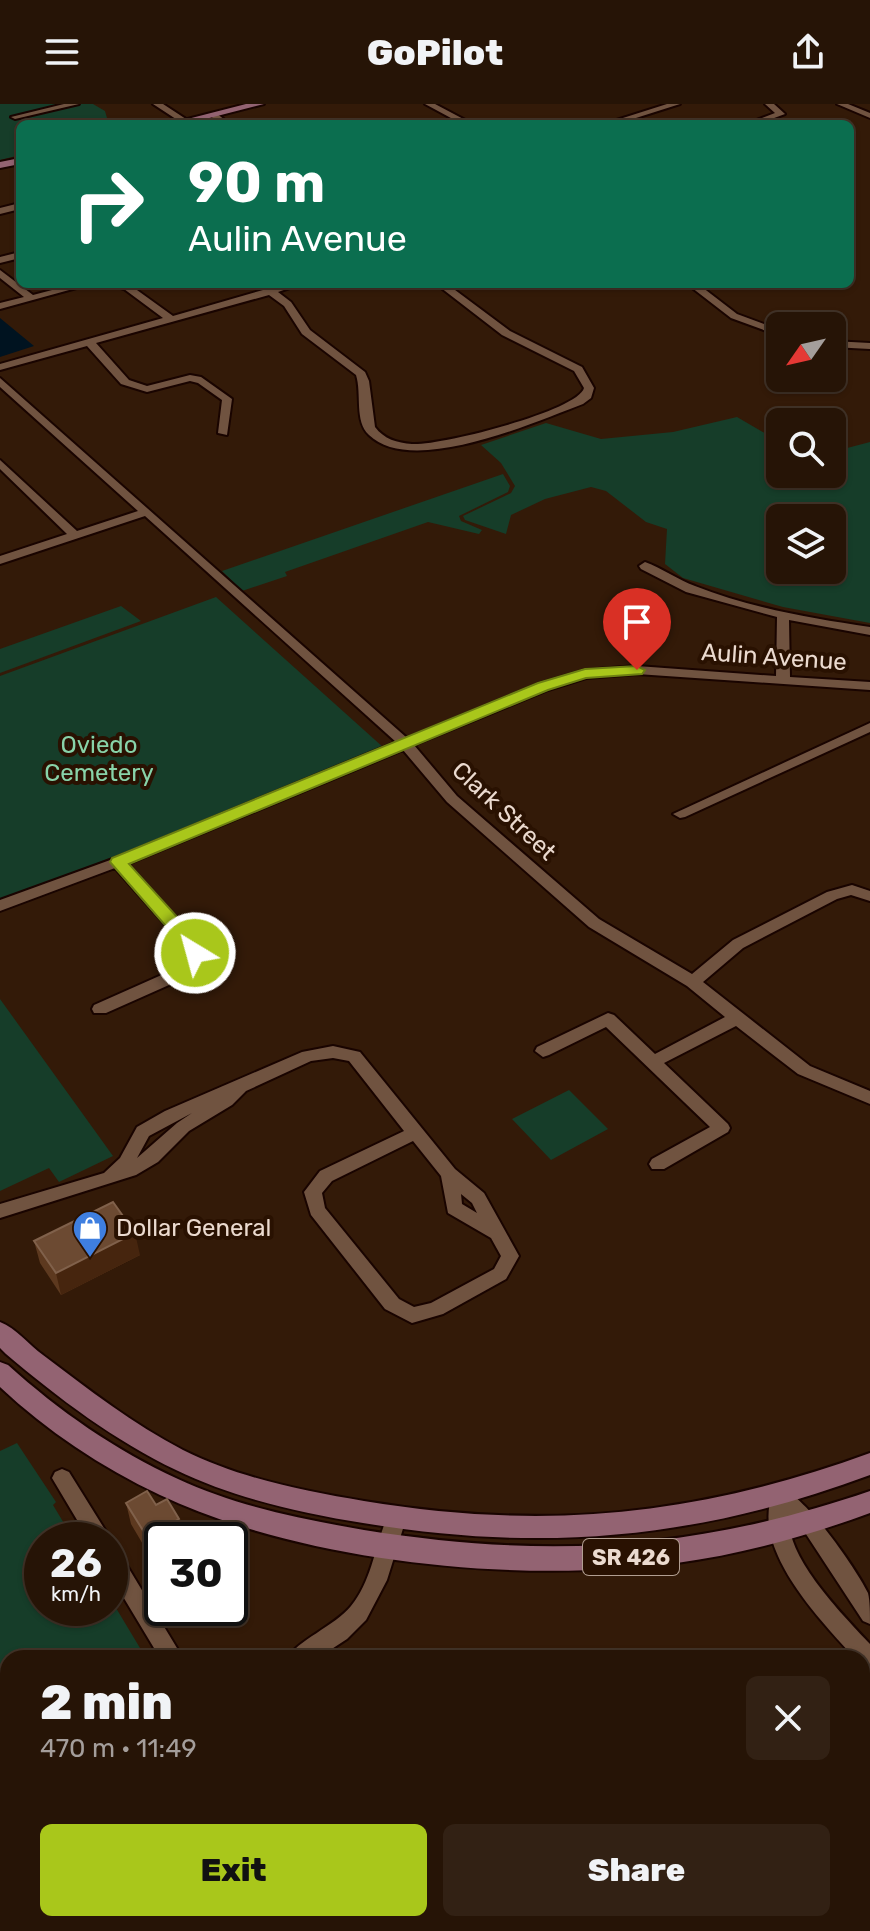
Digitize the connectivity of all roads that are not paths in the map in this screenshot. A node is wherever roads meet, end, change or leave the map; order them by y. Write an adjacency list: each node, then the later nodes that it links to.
1 (75, 104): 8 (street)
2 (157, 104): 14 (street)
3 (259, 104): 9 (main road)
4 (429, 104): 17 (street)
5 (676, 104): 18 (street)
6 (769, 104): 19 (street)
7 (841, 104): 11 (street)
8 (50, 106): 10 (street)
9 (217, 114): 15 (main road); 16 (street)
10 (15, 117): 12 (street); 13 (street)
11 (870, 118): 20 (street)
12 (0, 120)
13 (19, 120)
14 (176, 120)
15 (192, 120)
16 (222, 120)
17 (461, 120)
18 (622, 120)
19 (762, 120)
20 (860, 122)
21 (0, 273): 22 (street)
22 (16, 286)
23 (19, 288): 30 (street)
24 (70, 288): 30 (street)
25 (128, 288): 32 (street)
26 (263, 288): 32 (street)
27 (267, 288): 28 (street)
28 (446, 288)
29 (697, 288): 33 (street)
30 (31, 298): 31 (street)
31 (0, 306)
32 (171, 319): 34 (street)
33 (766, 328)
34 (89, 342): 37 (street); 39 (street)
35 (846, 345): 36 (street)
36 (870, 346)
37 (0, 367)
38 (0, 381): 41 (street, Clark Street)
39 (223, 433)
40 (0, 463): 42 (street)
41 (146, 512): 42 (street); 50 (street, Clark Street)
42 (74, 535): 43 (street)
43 (0, 560)
44 (645, 566): 45 (street)
45 (783, 615): 46 (street); 47 (street)
46 (870, 631)
47 (783, 679): 48 (street, Aulin Avenue); 50 (street, Aulin Avenue)
48 (870, 686)
49 (870, 727): 51 (street)
50 (405, 743): 52 (street, Aulin Avenue); 55 (street, Clark Street)
51 (680, 814)
52 (118, 862): 54 (street, Aulin Avenue); 56 (street)
53 (870, 896): 55 (street)
54 (0, 906)
55 (693, 982): 57 (street, Clark Street)
56 (100, 1009)
57 (737, 1018): 59 (street); 61 (street, Clark Street)
58 (543, 1051): 59 (street)
59 (653, 1062): 67 (street)
60 (240, 1087): 62 (street); 63 (street); 64 (street)
61 (870, 1098)
62 (153, 1124): 64 (street); 65 (street)
63 (415, 1133): 63 (street)
64 (172, 1135): 66 (street)
65 (131, 1150): 66 (street); 68 (street)
66 (148, 1160): 68 (street)
67 (658, 1164)
68 (111, 1176): 69 (street)
69 (0, 1211)
70 (0, 1332): 76 (main road, SR 426)
71 (0, 1372): 80 (main road, SR 426)
72 (870, 1464): 74 (main road, SR 426)
73 (62, 1478): 77 (street)
74 (781, 1497): 76 (main road, SR 426); 78 (street); 79 (street)
75 (870, 1502): 78 (main road, SR 426)
76 (396, 1519): 80 (street)
77 (89, 1522)
78 (809, 1522): 79 (main road, SR 426); 82 (street)
79 (778, 1531): 80 (main road, SR 426); 85 (street)
80 (386, 1546): 84 (street)
81 (128, 1586): 83 (street)
82 (870, 1614)
83 (167, 1650)
84 (312, 1650)
85 (861, 1650)

